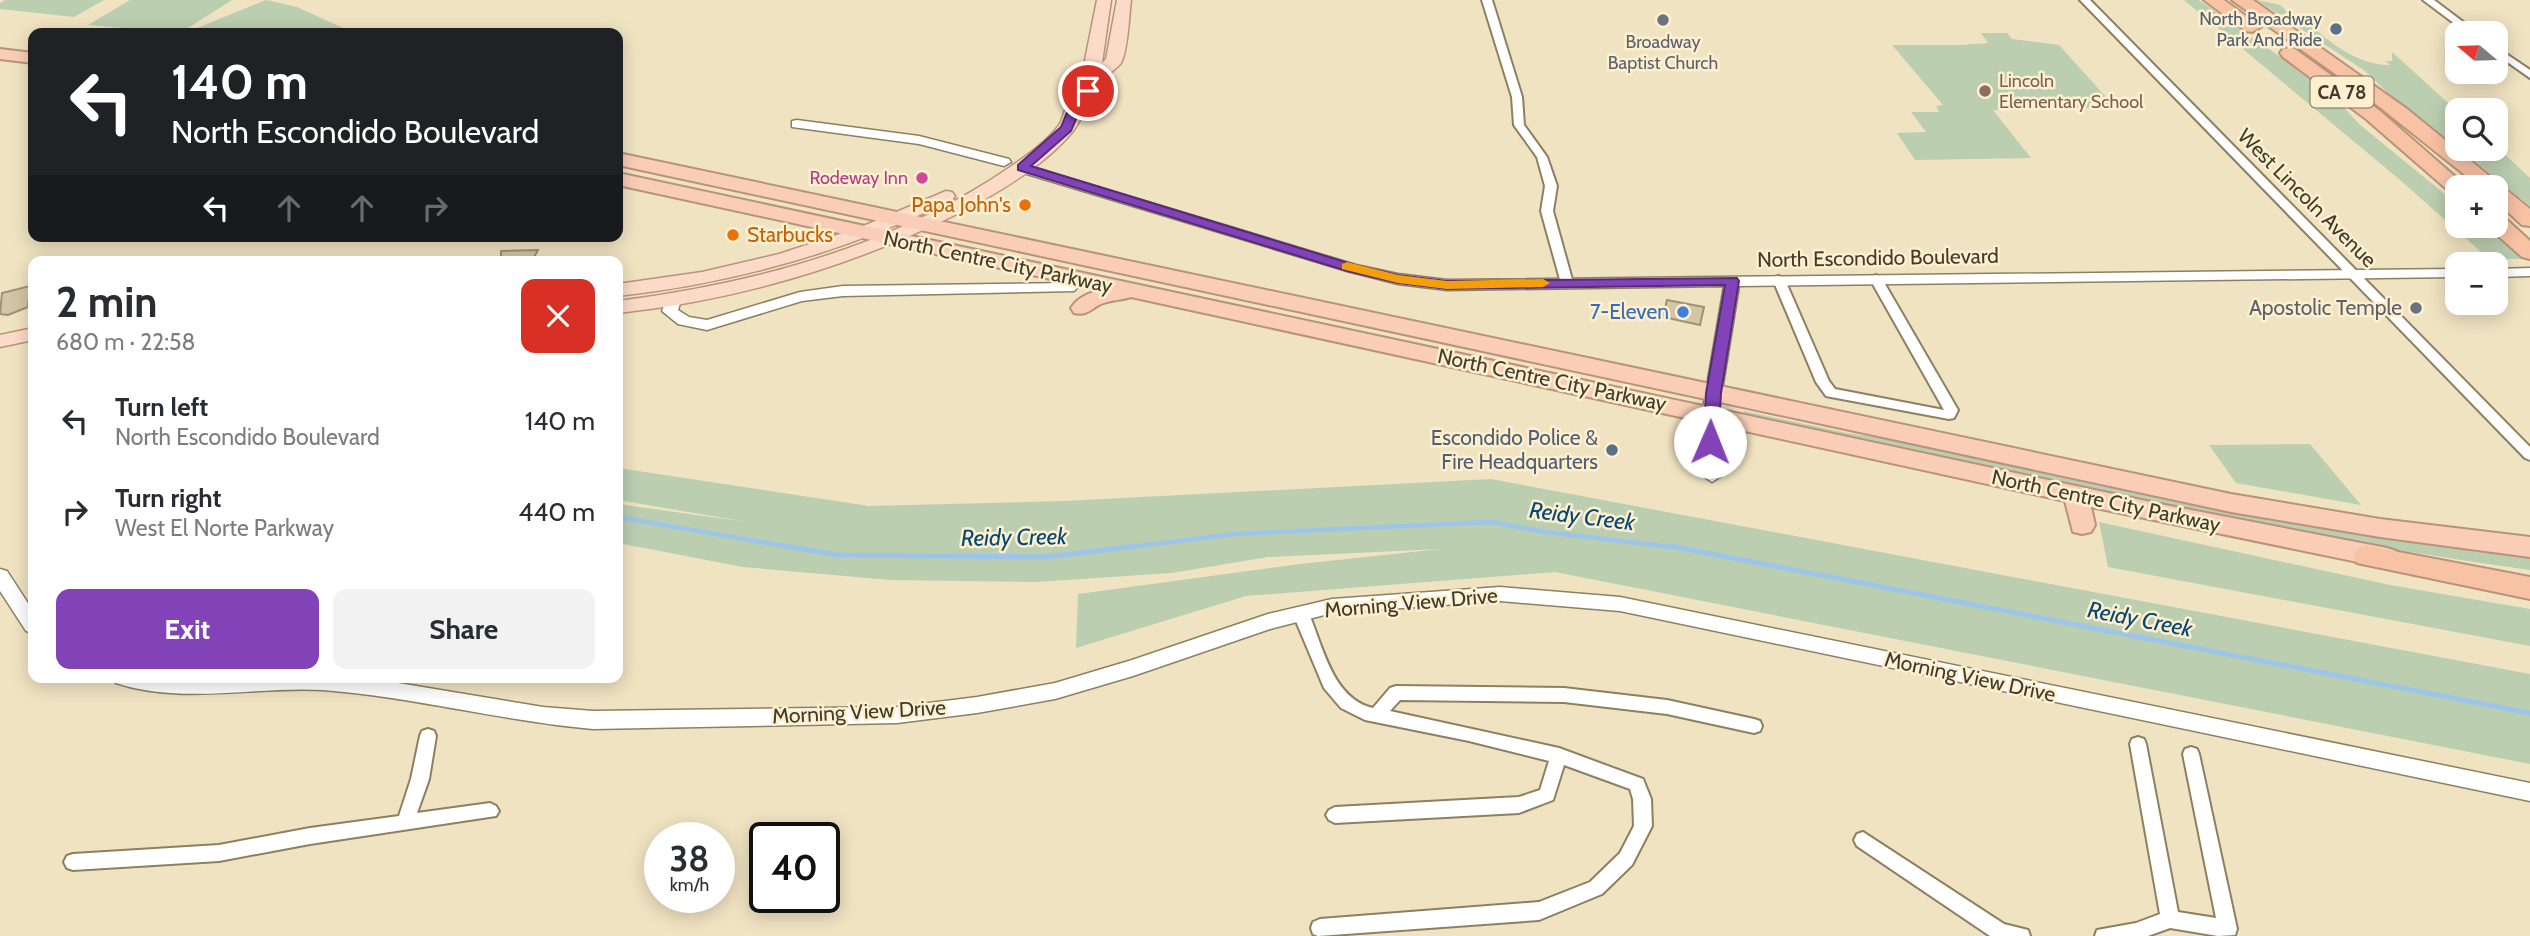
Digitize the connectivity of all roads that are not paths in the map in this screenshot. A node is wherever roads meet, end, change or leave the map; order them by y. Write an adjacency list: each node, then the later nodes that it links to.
1 (1104, 0): 14 (main road)
2 (1124, 0): 14 (main road)
3 (1487, 0): 36 (street)
4 (2085, 0): 32 (street, West Lincoln Avenue)
5 (2213, 0): 20 (highway, CA 78)
6 (2241, 0): 19 (highway, CA 78)
7 (2428, 0): 8 (street)
8 (2457, 21)
9 (0, 39): 10 (highway)
10 (28, 42)
11 (0, 54): 12 (highway)
12 (28, 57)
13 (2508, 59): 15 (street)
14 (1097, 75): 18 (main road)
15 (2530, 75)
16 (797, 124): 18 (street, North Escondido Boulevard)
17 (623, 160): 25 (highway, North Centre City Parkway)
18 (1013, 165): 24 (main road); 25 (main road); 36 (street, North Escondido Boulevard)
19 (2477, 175)
20 (2445, 178)
21 (623, 180): 26 (highway, North Centre City Parkway)
22 (2508, 201): 23 (highway, CA 78)
23 (2530, 220)
24 (925, 225): 25 (highway, North Centre City Parkway); 48 (highway, North Centre City Parkway)
25 (896, 229): 26 (highway, North Centre City Parkway); 39 (highway, North Centre City Parkway); 41 (main road)
26 (863, 232): 37 (main road)
27 (2508, 232): 28 (highway)
28 (2528, 250)
29 (2530, 272): 31 (street)
30 (2445, 273): 32 (street, North Escondido Boulevard)
31 (2508, 273)
32 (2355, 274): 33 (street, North Escondido Boulevard); 49 (street, West Lincoln Avenue)
33 (1876, 279): 34 (street, North Escondido Boulevard); 34 (street)
34 (1779, 280): 35 (street, North Escondido Boulevard)
35 (1732, 281): 36 (street, North Escondido Boulevard); 48 (street)
36 (1567, 283)
37 (623, 289)
38 (1069, 289): 40 (highway); 41 (street)
39 (1136, 292): 40 (highway); 48 (highway, North Centre City Parkway)
40 (1112, 294): 43 (highway)
41 (673, 300): 42 (main road)
42 (623, 306)
43 (1082, 308)
44 (28, 335): 45 (main road)
45 (0, 341)
46 (28, 349): 47 (main road)
47 (0, 356)
48 (1712, 404): 50 (street); 51 (highway, North Centre City Parkway); 53 (highway, North Centre City Parkway)
49 (2530, 454)
50 (1712, 476)
51 (2076, 495): 52 (highway); 54 (highway, North Centre City Parkway)
52 (2082, 525)
53 (2530, 547)
54 (2367, 556): 56 (highway, North Centre City Parkway); 57 (highway)
55 (0, 576): 59 (street)
56 (2530, 578)
57 (2530, 588)
58 (1301, 614): 62 (street, Morning View Drive); 63 (street); 69 (street, Morning View Drive)
59 (28, 618)
60 (160, 683): 61 (street, Morning View Drive)
61 (274, 683)
62 (332, 683)
63 (1377, 715): 64 (street); 68 (street)
64 (1754, 726)
65 (428, 736): 72 (street)
66 (2138, 744): 75 (street)
67 (2190, 754): 75 (street)
68 (1559, 755): 71 (street); 76 (street)
69 (2530, 792)
70 (490, 811): 72 (street)
71 (1335, 815)
72 (405, 823): 74 (street)
73 (1863, 840): 77 (street)
74 (73, 862)
75 (2170, 919): 78 (street)
76 (1320, 928)
77 (2021, 936)
78 (2104, 936)

